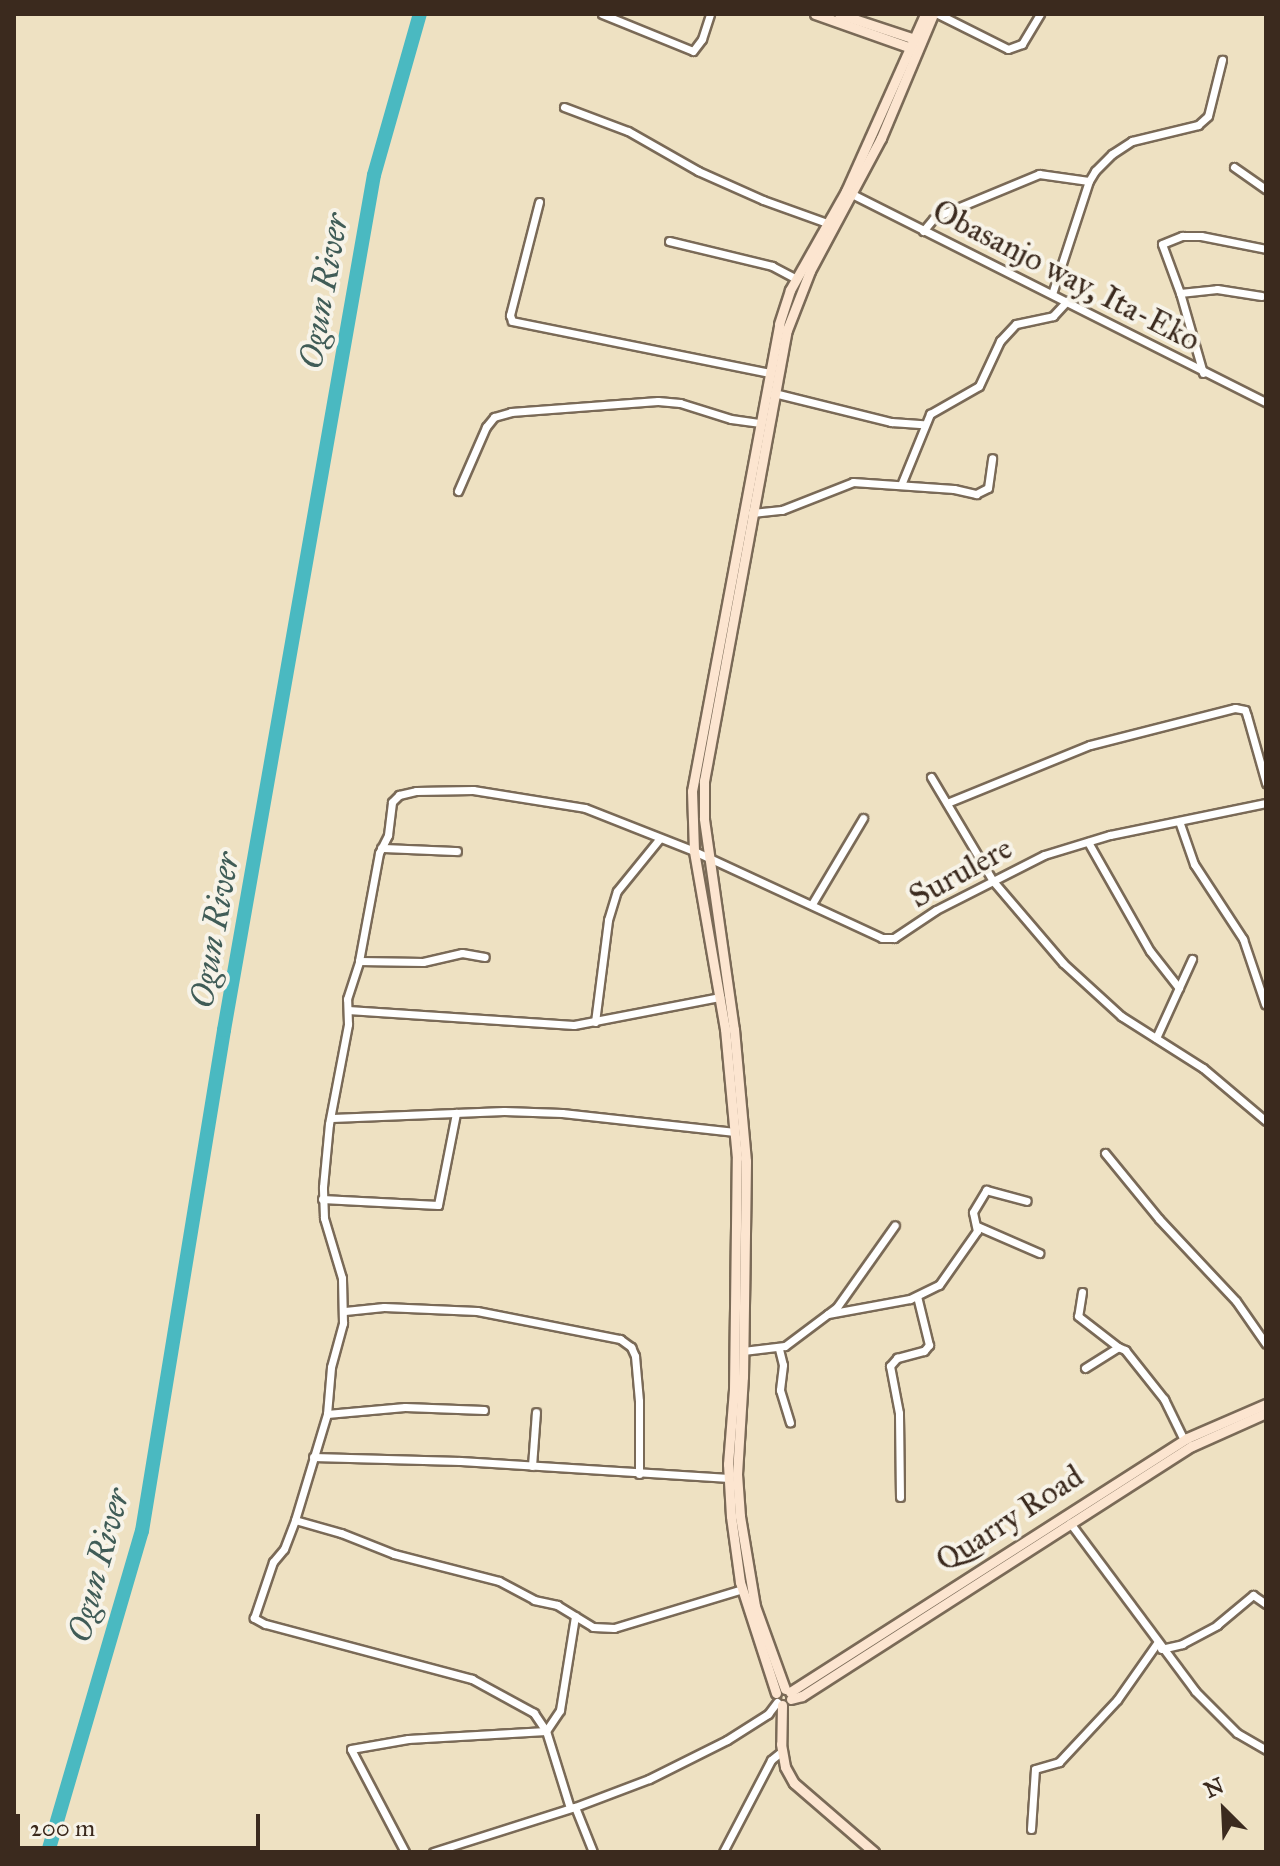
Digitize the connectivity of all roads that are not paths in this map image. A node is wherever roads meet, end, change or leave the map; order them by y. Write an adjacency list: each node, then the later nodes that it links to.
1 (602, 14): 2 (street)
2 (710, 14)
3 (815, 14): 8 (main road)
4 (839, 14): 8 (main road)
5 (925, 14): 8 (main road)
6 (935, 14): 7 (street); 8 (main road)
7 (1040, 14)
8 (916, 44): 14 (main road)
9 (1222, 60): 12 (street)
10 (564, 107): 16 (street)
11 (1234, 167): 13 (street)
12 (1089, 181): 17 (street); 22 (street)
13 (1266, 189)
14 (849, 192): 16 (main road); 17 (street, Obasanjo way, Ita-Eko); 27 (main road)
15 (539, 202): 25 (street)
16 (827, 223): 20 (main road)
17 (923, 231): 22 (street, Obasanjo way, Ita-Eko)
18 (669, 241): 20 (street)
19 (1266, 249): 21 (street)
20 (796, 279): 25 (main road)
21 (1180, 293): 23 (street); 26 (street)
22 (1052, 294): 24 (street, Obasanjo way, Ita-Eko)
23 (1261, 296)
24 (1067, 301): 26 (street, Obasanjo way, Ita-Eko); 30 (street)
25 (769, 373): 29 (main road)
26 (1203, 373): 28 (street, Obasanjo way, Ita-Eko)
27 (774, 393): 30 (street); 34 (main road)
28 (1266, 402)
29 (759, 423): 33 (street); 45 (main road)
30 (923, 424): 32 (street)
31 (992, 458): 32 (street)
32 (901, 485): 34 (street)
33 (458, 491)
34 (752, 513): 46 (main road)
35 (931, 777): 37 (street)
36 (1266, 783): 37 (street)
37 (947, 803): 47 (street)
38 (1266, 803): 40 (street, Surulere)
39 (863, 818): 48 (street)
40 (1179, 821): 42 (street, Surulere); 54 (street)
41 (660, 838): 43 (street, Surulere); 45 (street, Surulere); 56 (street)
42 (1088, 842): 47 (street, Surulere); 52 (street)
43 (381, 848): 44 (street); 51 (street)
44 (457, 851)
45 (694, 851): 46 (street, Surulere); 53 (main road)
46 (709, 860): 48 (street, Surulere); 75 (main road)
47 (993, 881): 48 (street, Surulere); 57 (street)
48 (812, 904)
49 (485, 957): 51 (street)
50 (1192, 959): 52 (street)
51 (359, 961): 55 (street)
52 (1179, 988): 57 (street)
53 (720, 997): 56 (street); 61 (main road)
54 (1265, 1004)
55 (348, 1010): 56 (street); 59 (street)
56 (595, 1022)
57 (1156, 1038): 60 (street)
58 (456, 1113): 59 (street); 61 (street); 63 (street)
59 (332, 1118): 63 (street)
60 (1266, 1121)
61 (735, 1132): 87 (main road)
62 (1105, 1153): 72 (street)
63 (322, 1199): 70 (street)
64 (1027, 1201): 66 (street)
65 (895, 1225): 71 (street)
66 (977, 1226): 67 (street); 69 (street)
67 (1039, 1253)
68 (1082, 1292): 73 (street)
69 (917, 1296): 71 (street); 88 (street)
70 (345, 1311): 81 (street); 86 (street)
71 (828, 1314): 74 (street)
72 (1266, 1344)
73 (1118, 1347): 76 (street); 83 (street)
74 (779, 1349): 75 (street); 82 (street)
75 (743, 1351): 95 (main road)
76 (1085, 1368)
77 (1266, 1404): 83 (main road, Quarry Road)
78 (484, 1410): 81 (street)
79 (536, 1412): 85 (street)
80 (1266, 1413): 90 (main road, Quarry Road)
81 (327, 1414): 84 (street)
82 (790, 1423)
83 (1184, 1440): 95 (main road, Quarry Road)
84 (313, 1457): 85 (street); 89 (street)
85 (532, 1466): 86 (street)
86 (639, 1474): 87 (street)
87 (729, 1478): 91 (main road)
88 (900, 1497)
89 (295, 1520): 93 (street); 96 (street)
90 (1070, 1523): 94 (street); 95 (main road, Quarry Road)
91 (742, 1589): 93 (street); 95 (main road)
92 (1266, 1604): 94 (street)
93 (575, 1616): 96 (street)
94 (1159, 1646): 97 (street); 100 (street)
95 (784, 1697): 98 (main road); 99 (street)
96 (546, 1731): 99 (street); 101 (street)
97 (1266, 1750)
98 (782, 1751): 104 (street); 105 (main road)
99 (573, 1808): 102 (street); 103 (street)
100 (1031, 1829)
101 (405, 1852)
102 (433, 1852)
103 (593, 1852)
104 (723, 1852)
105 (874, 1852)

